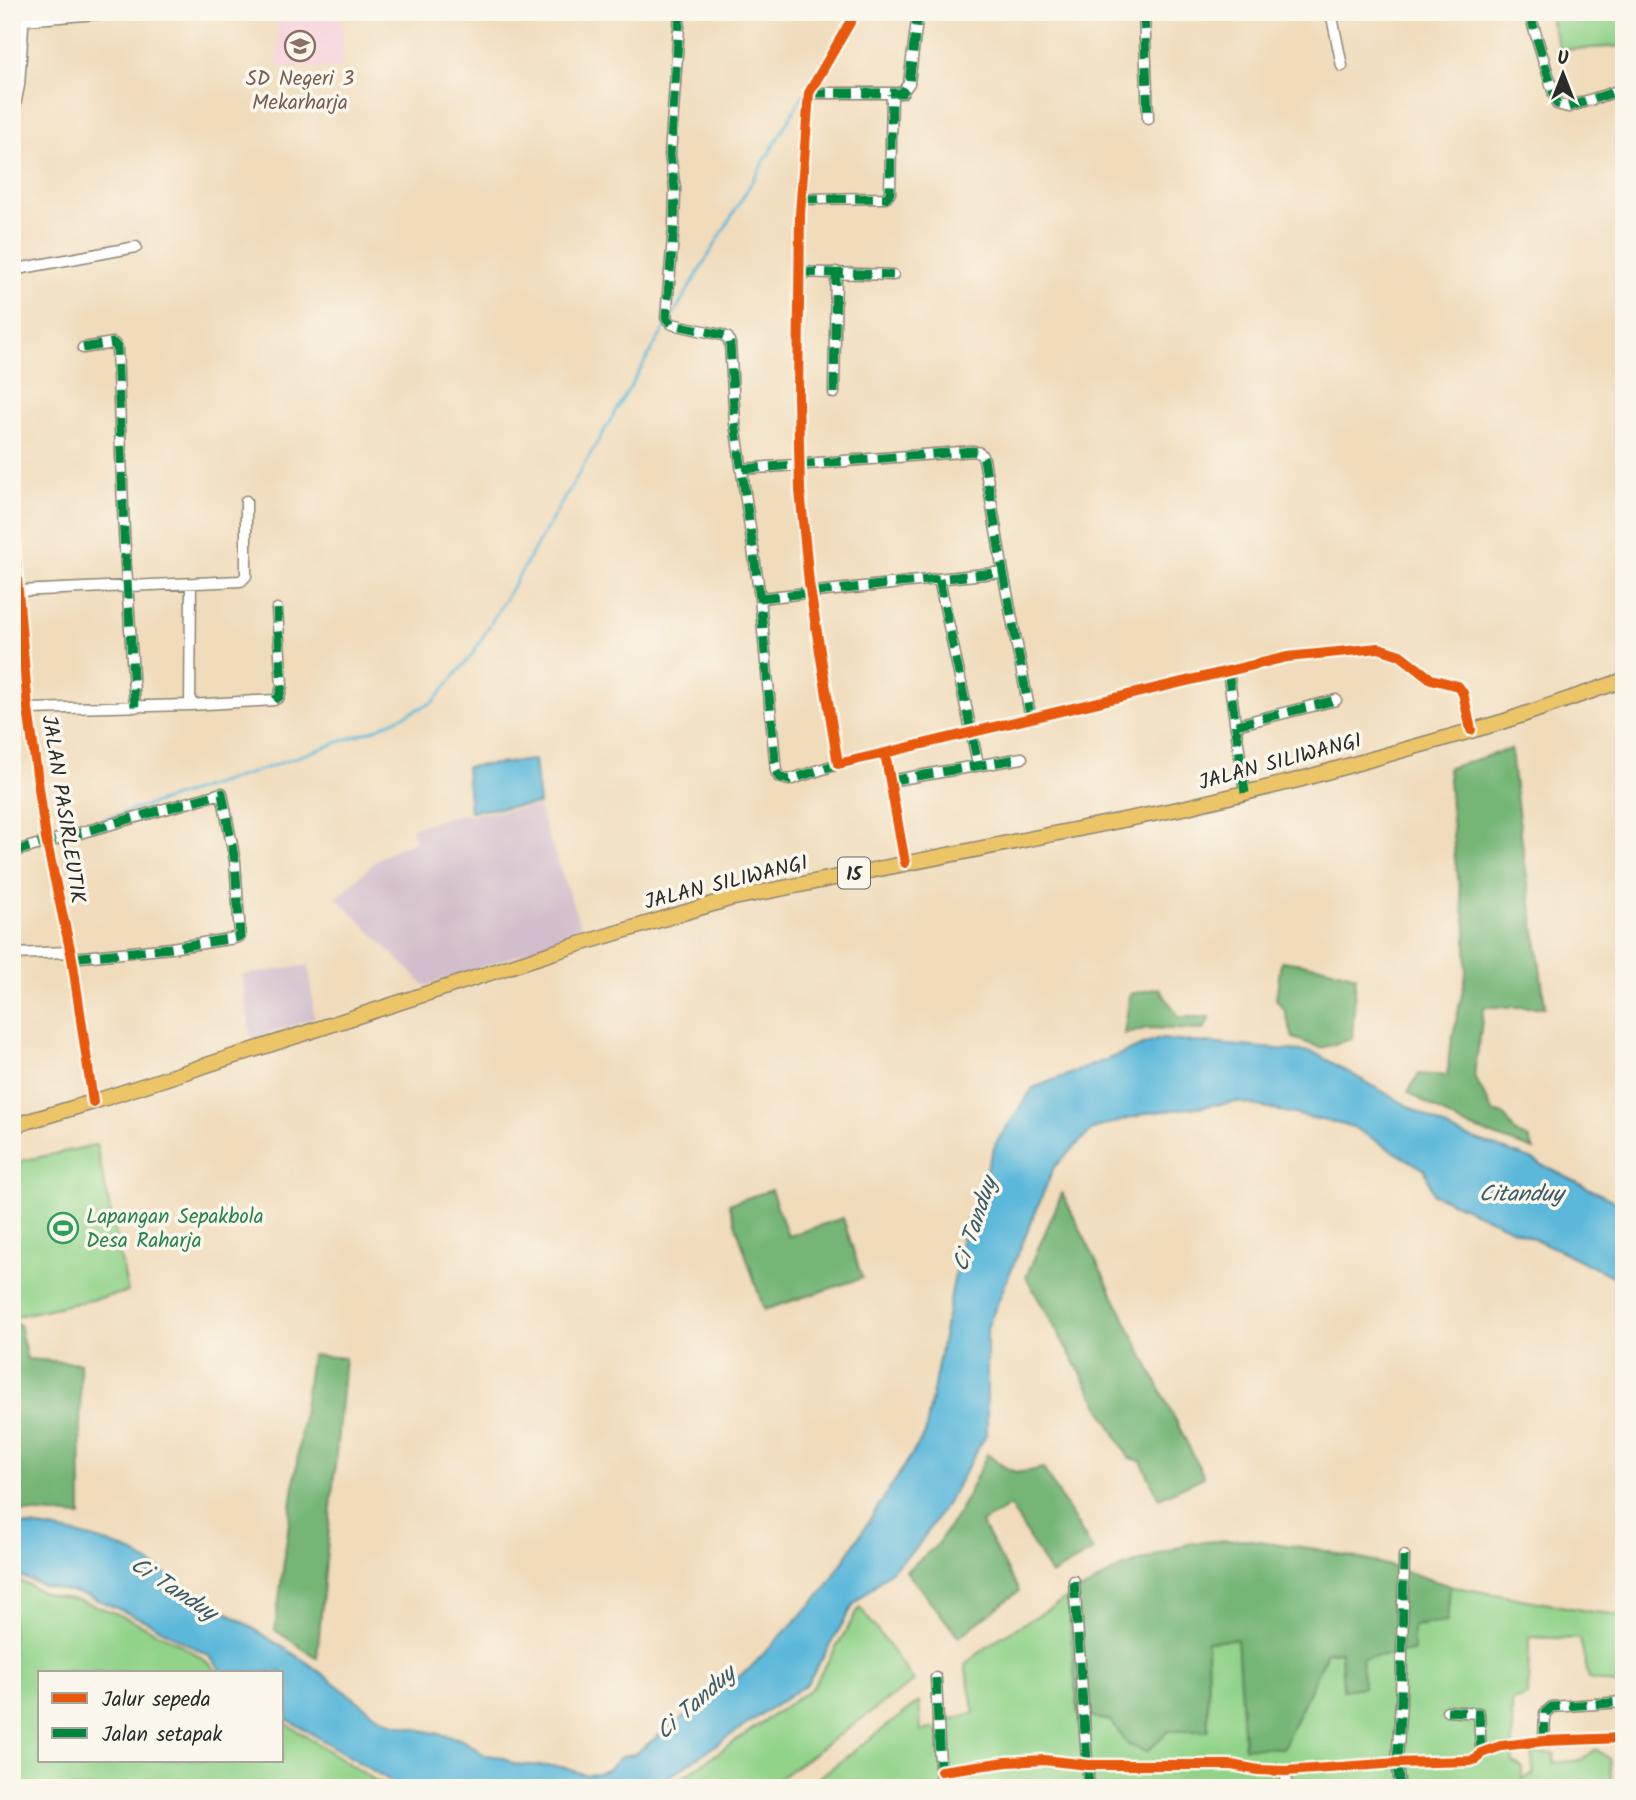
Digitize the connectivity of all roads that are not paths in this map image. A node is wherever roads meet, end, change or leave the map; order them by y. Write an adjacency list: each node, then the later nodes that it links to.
1 (120, 12): 8 (street)
2 (680, 12): 24 (street)
3 (856, 12): 11 (street)
4 (918, 12): 12 (street)
5 (1144, 12): 13 (street)
6 (1331, 12): 9 (street)
7 (1529, 12): 10 (street)
8 (24, 16): 14 (street)
9 (1342, 66)
10 (1624, 89)
11 (809, 93): 12 (street); 15 (street)
12 (891, 94): 15 (street)
13 (1148, 119)
14 (12, 121)
15 (801, 200): 18 (street)
16 (136, 247): 17 (street)
17 (12, 270)
18 (799, 272): 19 (street); 23 (street)
19 (836, 272): 20 (street); 22 (street)
20 (893, 275)
21 (83, 348): 31 (street)
22 (834, 393)
23 (799, 465): 24 (street); 27 (street); 32 (street)
24 (743, 470): 33 (street)
25 (246, 501): 30 (street)
26 (12, 521): 29 (street, JALAN PASIRLEUTIK)
27 (1003, 572): 28 (street); 42 (street)
28 (939, 579): 32 (street); 45 (street)
29 (15, 584): 31 (street); 40 (street, JALAN PASIRLEUTIK)
30 (191, 584): 31 (street); 38 (street)
31 (127, 587): 39 (street)
32 (810, 591): 33 (street); 48 (street)
33 (760, 598): 48 (street)
34 (277, 609): 38 (street)
35 (1228, 671): 42 (street); 43 (street); 44 (street)
36 (1624, 680): 44 (highway, JALAN SILIWANGI / 15)
37 (1336, 700): 43 (street)
38 (190, 705): 39 (street)
39 (135, 707): 40 (street)
40 (28, 709): 41 (street); 52 (street, JALAN PASIRLEUTIK)
41 (12, 713)
42 (1031, 719): 45 (street)
43 (1236, 725): 51 (street)
44 (1471, 730): 51 (highway, JALAN SILIWANGI / 15)
45 (970, 732): 46 (street); 49 (street)
46 (885, 753): 48 (street); 50 (street)
47 (1022, 758): 49 (street)
48 (838, 764)
49 (978, 764): 50 (street)
50 (889, 781): 54 (street)
51 (1245, 793): 54 (highway, JALAN SILIWANGI / 15)
52 (45, 837): 53 (street); 56 (street, JALAN PASIRLEUTIK); 56 (street)
53 (12, 852)
54 (905, 863): 57 (highway, JALAN SILIWANGI / 15)
55 (12, 954): 56 (street)
56 (71, 955): 57 (street, JALAN PASIRLEUTIK)
57 (93, 1102): 58 (highway, JALAN SILIWANGI / 15)
58 (12, 1126)
59 (1404, 1556): 67 (street)
60 (1074, 1581): 68 (street)
61 (936, 1678): 69 (street)
62 (1624, 1702): 65 (street)
63 (1447, 1712): 66 (street)
64 (1624, 1738): 65 (street)
65 (1544, 1741): 66 (street)
66 (1481, 1753): 67 (street)
67 (1397, 1763): 70 (street); 74 (street)
68 (1088, 1765): 69 (street); 70 (street); 72 (street)
69 (941, 1771): 71 (street)
70 (1286, 1771): 73 (street)
71 (941, 1788)
72 (1089, 1788)
73 (1287, 1788)
74 (1400, 1788)

